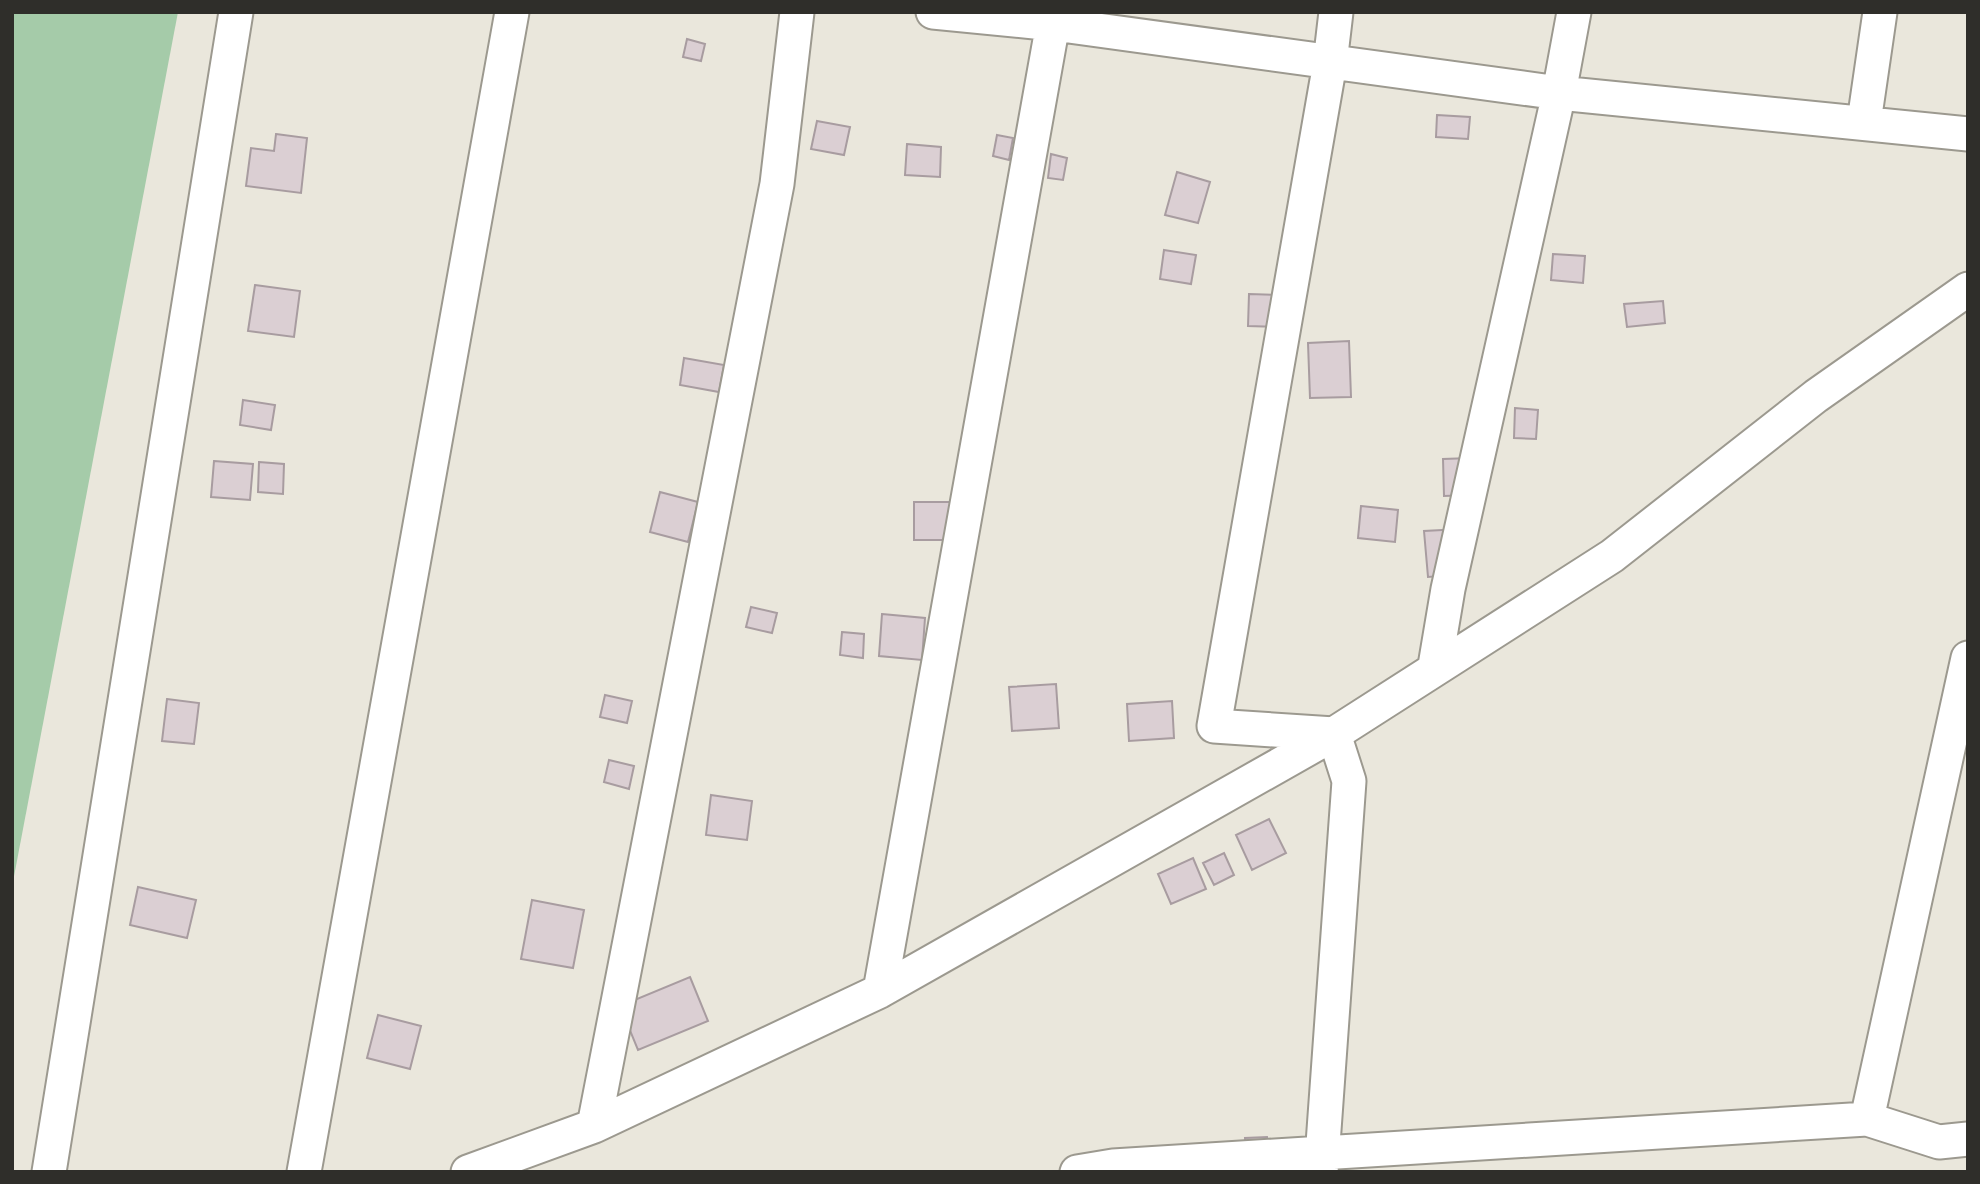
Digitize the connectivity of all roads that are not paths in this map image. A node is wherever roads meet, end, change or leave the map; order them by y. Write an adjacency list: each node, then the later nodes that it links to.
1 (236, 12): 22 (street)
2 (512, 12): 23 (street)
3 (797, 12): 19 (street)
4 (933, 12): 8 (street)
5 (1336, 12): 9 (street)
6 (1574, 12): 10 (street)
7 (1880, 12): 11 (street)
8 (1055, 18): 9 (street); 17 (street)
9 (1330, 63): 10 (street); 16 (street)
10 (1559, 93): 11 (street); 15 (street)
11 (1864, 122): 12 (street)
12 (1968, 134)
13 (1968, 289): 15 (street)
14 (1968, 658): 18 (street)
15 (1436, 666): 16 (street)
16 (1334, 734): 17 (street); 21 (street)
17 (880, 991): 19 (street)
18 (1867, 1119): 20 (street); 21 (street)
19 (594, 1126): 24 (street)
20 (1949, 1151)
21 (1322, 1163): 25 (street)
22 (49, 1172)
23 (304, 1172)
24 (468, 1172)
25 (1077, 1172)

